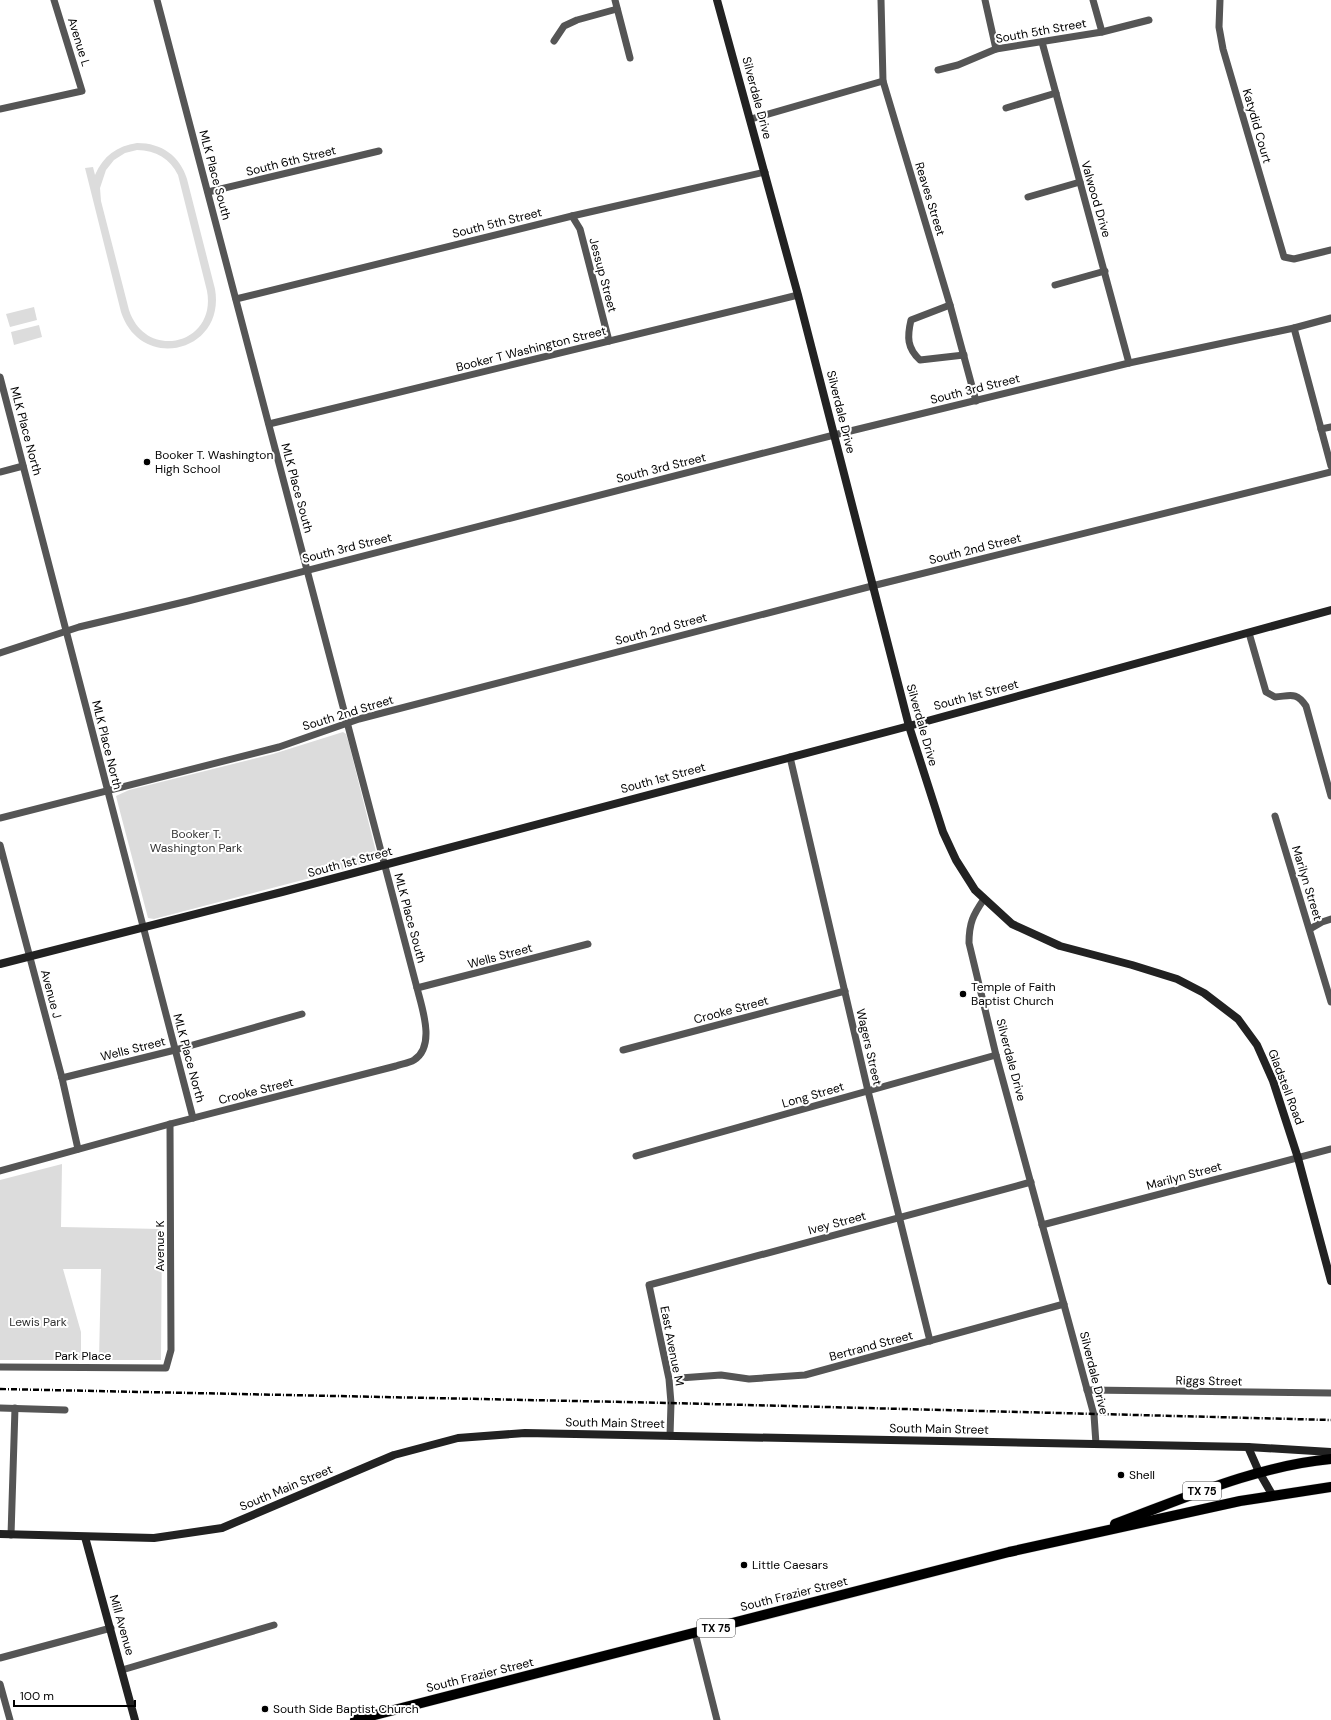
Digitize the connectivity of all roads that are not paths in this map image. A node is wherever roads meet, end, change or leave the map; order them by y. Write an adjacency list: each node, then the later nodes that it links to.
1 (54, 0): 20 (street, Avenue L)
2 (157, 0): 25 (street, MLK Place South)
3 (615, 0): 9 (street)
4 (717, 0): 21 (street, Silverdale Drive)
5 (881, 0): 17 (street, Reaves Street)
6 (985, 0): 14 (street)
7 (1093, 0): 11 (street)
8 (1220, 0): 28 (street, Katydid Court)
9 (617, 9): 12 (street); 15 (street)
10 (1149, 20): 11 (street, South 5th Street)
11 (1102, 32): 13 (street, South 5th Street)
12 (554, 41)
13 (1042, 42): 14 (street, South 5th Street); 18 (street, Valwood Drive)
14 (996, 49): 16 (street, South 5th Street)
15 (630, 58)
16 (938, 70)
17 (884, 81): 21 (street); 33 (street, Reaves Street)
18 (1056, 93): 19 (street); 24 (street, Valwood Drive)
19 (1006, 108)
20 (0, 109)
21 (751, 119): 23 (street, Silverdale Drive)
22 (379, 151): 25 (street, South 6th Street)
23 (765, 172): 27 (street, South 5th Street); 31 (street, Silverdale Drive)
24 (1080, 182): 26 (street); 29 (street, Valwood Drive)
25 (208, 192): 32 (street, MLK Place South)
26 (1028, 197)
27 (572, 216): 32 (street, South 5th Street); 36 (street, Jessup Street)
28 (1331, 250)
29 (1105, 271): 30 (street); 38 (street, Valwood Drive)
30 (1055, 285)
31 (798, 295): 36 (street, Booker T Washington Street); 44 (street, Silverdale Drive)
32 (236, 299): 41 (street, MLK Place South)
33 (950, 304): 37 (street, Reaves Street); 37 (street)
34 (1331, 318): 35 (street, South 3rd Street)
35 (1294, 328): 38 (street, South 3rd Street); 43 (street)
36 (610, 341): 41 (street, Booker T Washington Street)
37 (964, 355): 40 (street, Reaves Street)
38 (1129, 363): 40 (street, South 3rd Street)
39 (0, 377): 45 (street, MLK Place North)
40 (976, 401): 44 (street, South 3rd Street)
41 (269, 424): 49 (street, MLK Place South)
42 (1331, 427): 43 (street)
43 (1321, 429): 46 (street)
44 (834, 435): 49 (street, South 3rd Street); 50 (street, Silverdale Drive)
45 (23, 466): 47 (street); 52 (street, MLK Place North)
46 (1331, 466)
47 (0, 472)
48 (1331, 472): 50 (street, South 2nd Street)
49 (307, 570): 52 (street, South 3rd Street); 55 (street, MLK Place South)
50 (872, 586): 55 (street, South 2nd Street); 56 (street, Silverdale Drive)
51 (1331, 610): 53 (street, South 1st Street)
52 (66, 632): 54 (street, South 3rd Street); 58 (street, MLK Place North)
53 (1249, 633): 56 (street, South 1st Street); 59 (street)
54 (0, 652)
55 (347, 724): 58 (street, South 2nd Street); 63 (street, MLK Place South)
56 (909, 726): 57 (street, South 1st Street); 64 (street, Silverdale Drive)
57 (790, 757): 63 (street, South 1st Street); 72 (street, Wagers Street)
58 (107, 790): 61 (street, South 2nd Street); 66 (street, MLK Place North)
59 (1331, 796)
60 (1275, 816): 67 (street, Marilyn Street)
61 (0, 818)
62 (0, 845): 69 (street, Avenue J)
63 (385, 865): 66 (street, South 1st Street); 71 (street, MLK Place South)
64 (984, 899): 78 (street, Silverdale Drive); 86 (street, Gladstell Road)
65 (1331, 919): 67 (street)
66 (143, 928): 69 (street, South 1st Street); 75 (street, MLK Place North)
67 (1310, 929): 73 (street, Marilyn Street)
68 (588, 944): 71 (street, Wells Street)
69 (29, 956): 70 (street, South 1st Street); 79 (street, Avenue J)
70 (0, 964)
71 (417, 988): 77 (street, MLK Place South)
72 (845, 991): 76 (street, Crooke Street); 80 (street, Wagers Street)
73 (1331, 1002)
74 (302, 1014): 75 (street, Wells Street)
75 (175, 1050): 79 (street, Wells Street); 81 (street, MLK Place North)
76 (623, 1050)
77 (421, 1053): 81 (street, Crooke Street)
78 (996, 1055): 80 (street, Long Street); 88 (street, Silverdale Drive)
79 (62, 1078): 83 (street, Avenue J)
80 (868, 1091): 85 (street, Long Street); 89 (street, Wagers Street)
81 (193, 1118): 82 (street, Crooke Street)
82 (170, 1124): 83 (street, Crooke Street); 96 (street, Avenue K)
83 (78, 1149): 87 (street, Crooke Street)
84 (1331, 1149): 86 (street, Marilyn Street)
85 (636, 1156)
86 (1298, 1158): 90 (street, Marilyn Street); 91 (street, Gladstell Road)
87 (0, 1170)
88 (1031, 1182): 89 (street, Ivey Street); 90 (street, Silverdale Drive)
89 (900, 1217): 92 (street, Ivey Street); 94 (street, Wagers Street)
90 (1042, 1225): 93 (street, Silverdale Drive)
91 (1331, 1281)
92 (649, 1285): 103 (street, East Avenue M)
93 (1064, 1304): 94 (street, Bertrand Street); 98 (street, Silverdale Drive)
94 (930, 1341): 97 (street, Bertrand Street)
95 (0, 1367): 96 (street, Park Place)
96 (166, 1368)
97 (680, 1378)
98 (1087, 1390): 99 (street, Riggs Street); 104 (street, Silverdale Drive)
99 (1331, 1393)
100 (0, 1408): 101 (street)
101 (15, 1408): 102 (street); 112 (street)
102 (65, 1410)
103 (670, 1436): 104 (street, South Main Street); 113 (street, South Main Street)
104 (1096, 1444): 105 (street, South Main Street)
105 (1248, 1447): 106 (street, South Main Street); 108 (street)
106 (1331, 1452)
107 (1331, 1459): 108 (main road, South Frazier Street / TX 75)
108 (1259, 1472): 110 (street); 114 (main road, South Frazier Street / TX 75)
109 (1331, 1488): 110 (main road, South Frazier Street / TX 75)
110 (1273, 1496): 114 (main road, South Frazier Street / TX 75)
111 (0, 1534): 112 (street, South Main Street)
112 (11, 1535): 113 (street, South Main Street)
113 (85, 1537): 116 (street, Mill Avenue)
114 (1077, 1537): 117 (main road, South Frazier Street / TX 75)
115 (274, 1626): 119 (street)
116 (111, 1628): 118 (street); 119 (street, Mill Avenue)
117 (694, 1633): 121 (main road, South Frazier Street / TX 75); 124 (street)
118 (0, 1658)
119 (122, 1670): 123 (street, Mill Avenue)
120 (0, 1684): 122 (street)
121 (361, 1719)
122 (10, 1720)
123 (135, 1720)
124 (717, 1720)

